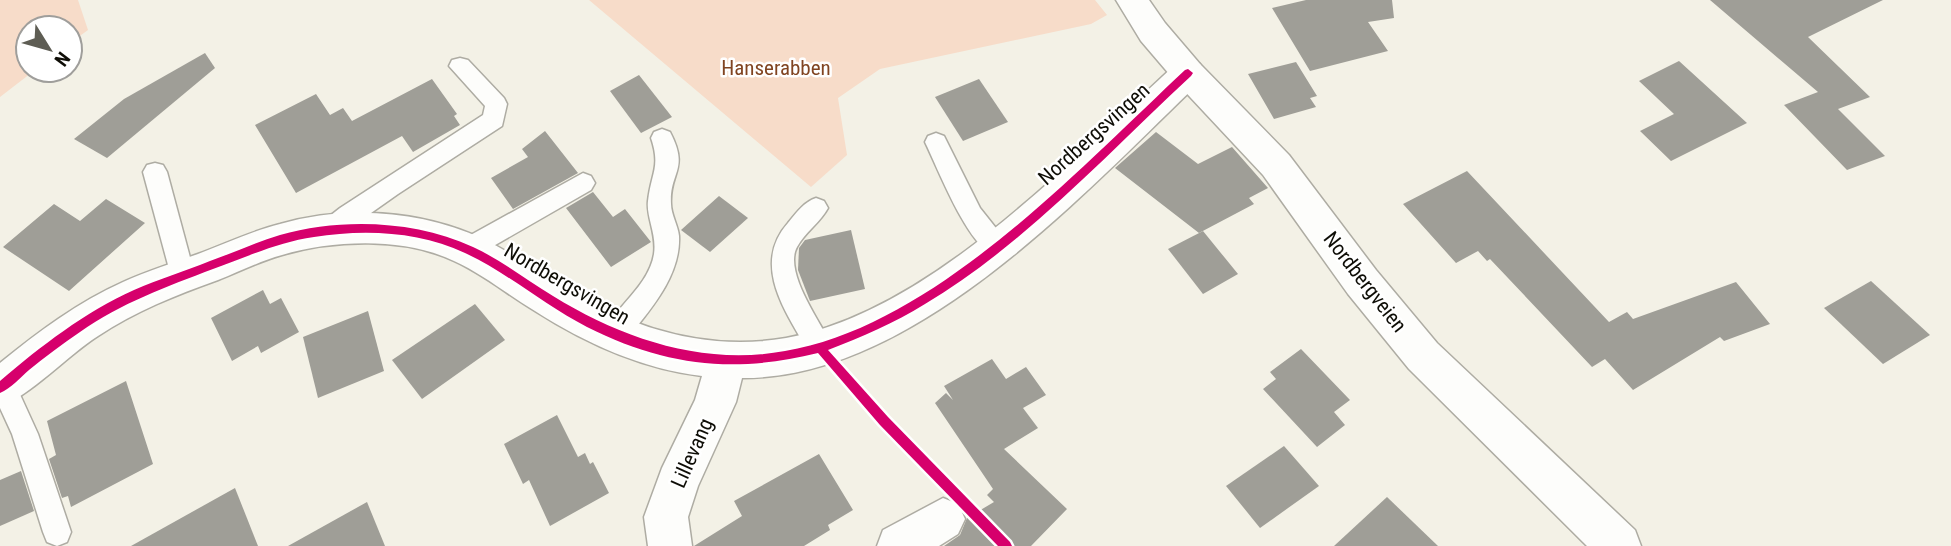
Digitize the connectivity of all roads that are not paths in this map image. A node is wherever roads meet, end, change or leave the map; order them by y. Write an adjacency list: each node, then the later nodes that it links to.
1 (1132, 0): 3 (street, Nordbergveien)
2 (460, 66): 9 (lane)
3 (1188, 74): 10 (street, Nordbergsvingen); 21 (street, Nordbergveien)
4 (662, 138): 13 (lane)
5 (936, 142): 10 (lane)
6 (155, 172): 12 (lane)
7 (583, 183): 11 (lane)
8 (816, 208): 14 (lane)
9 (329, 230): 11 (street, Nordbergsvingen); 12 (street, Nordbergsvingen)
10 (999, 247): 14 (street, Nordbergsvingen)
11 (467, 249): 13 (street, Nordbergsvingen)
12 (183, 276): 16 (street, Nordbergsvingen)
13 (614, 336): 15 (street, Nordbergsvingen)
14 (820, 348): 15 (street, Nordbergsvingen)
15 (726, 362): 19 (street, Lillevang)
16 (1, 387): 18 (lane)
17 (943, 519): 20 (street)
18 (57, 531)
19 (670, 546)
20 (899, 546)
21 (1619, 546)

